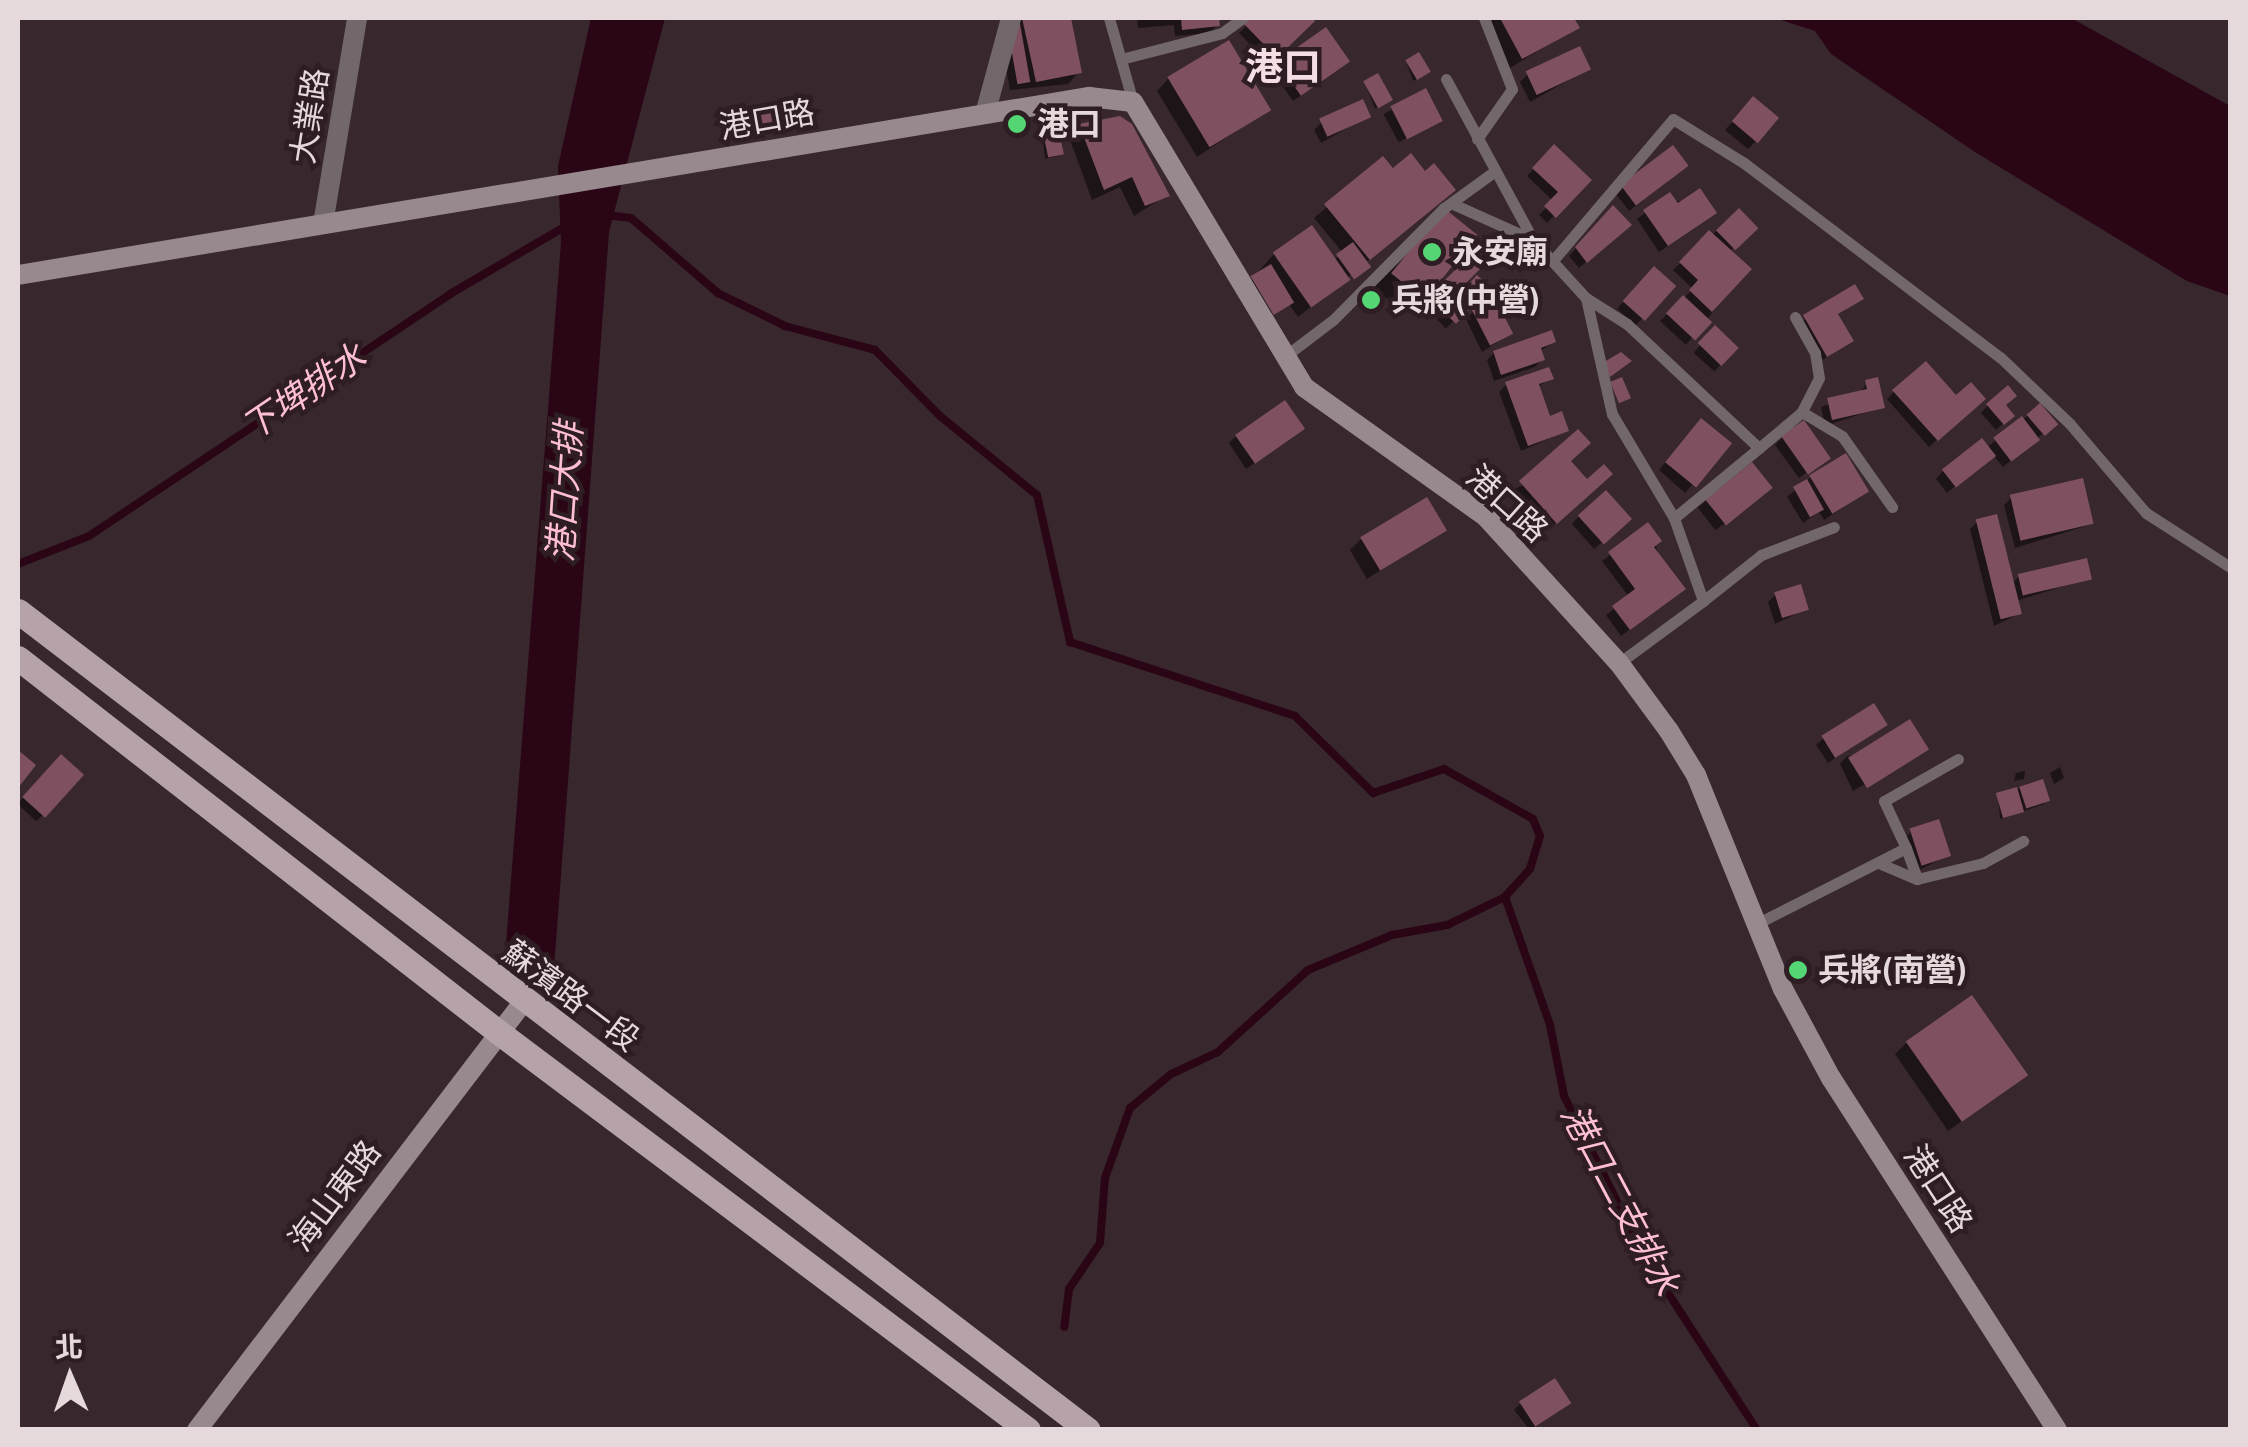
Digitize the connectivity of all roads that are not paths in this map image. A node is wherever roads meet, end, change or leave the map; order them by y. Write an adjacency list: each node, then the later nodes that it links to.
1 (357, 18): 13 (street, 大業路)
2 (1011, 18): 9 (street)
3 (1110, 18): 6 (lane)
4 (1243, 18): 6 (lane)
5 (1484, 18): 10 (lane)
6 (1121, 60): 8 (lane)
7 (1446, 79): 10 (lane)
8 (1133, 102): 9 (street, 港口路); 19 (street, 港口路)
9 (985, 114): 13 (street, 港口路)
10 (1477, 139): 11 (lane)
11 (1495, 171): 12 (lane); 14 (lane)
12 (1453, 204): 14 (lane); 19 (lane)
13 (323, 224): 16 (street)
14 (1533, 240): 15 (lane)
15 (1555, 258): 17 (lane); 25 (lane)
16 (18, 275)
17 (1586, 298): 21 (lane); 23 (lane)
18 (1796, 317): 20 (lane)
19 (1284, 357): 29 (street, 港口路)
20 (1802, 412): 21 (lane); 22 (lane)
21 (1759, 448): 23 (lane)
22 (1892, 507)
23 (1674, 518): 26 (lane)
24 (1834, 527): 26 (lane)
25 (2230, 566)
26 (1703, 602): 29 (lane)
27 (18, 611): 30 (main road, 蘇濱路一段)
28 (18, 658): 31 (main road)
29 (1619, 663): 37 (street, 港口路)
30 (112, 683): 31 (main road); 38 (main road, 蘇濱路一段)
31 (91, 714): 39 (main road)
32 (1958, 759): 34 (lane)
33 (2023, 841): 36 (lane)
34 (1906, 848): 35 (lane); 36 (lane)
35 (1881, 864): 36 (lane); 37 (lane)
36 (1917, 878)
37 (1756, 924): 43 (street, 港口路)
38 (524, 1001): 39 (street, 海山東路); 42 (main road, 蘇濱路一段)
39 (496, 1030): 40 (street, 海山東路); 41 (main road)
40 (197, 1430)
41 (1028, 1430)
42 (1088, 1430)
43 (2057, 1430)

